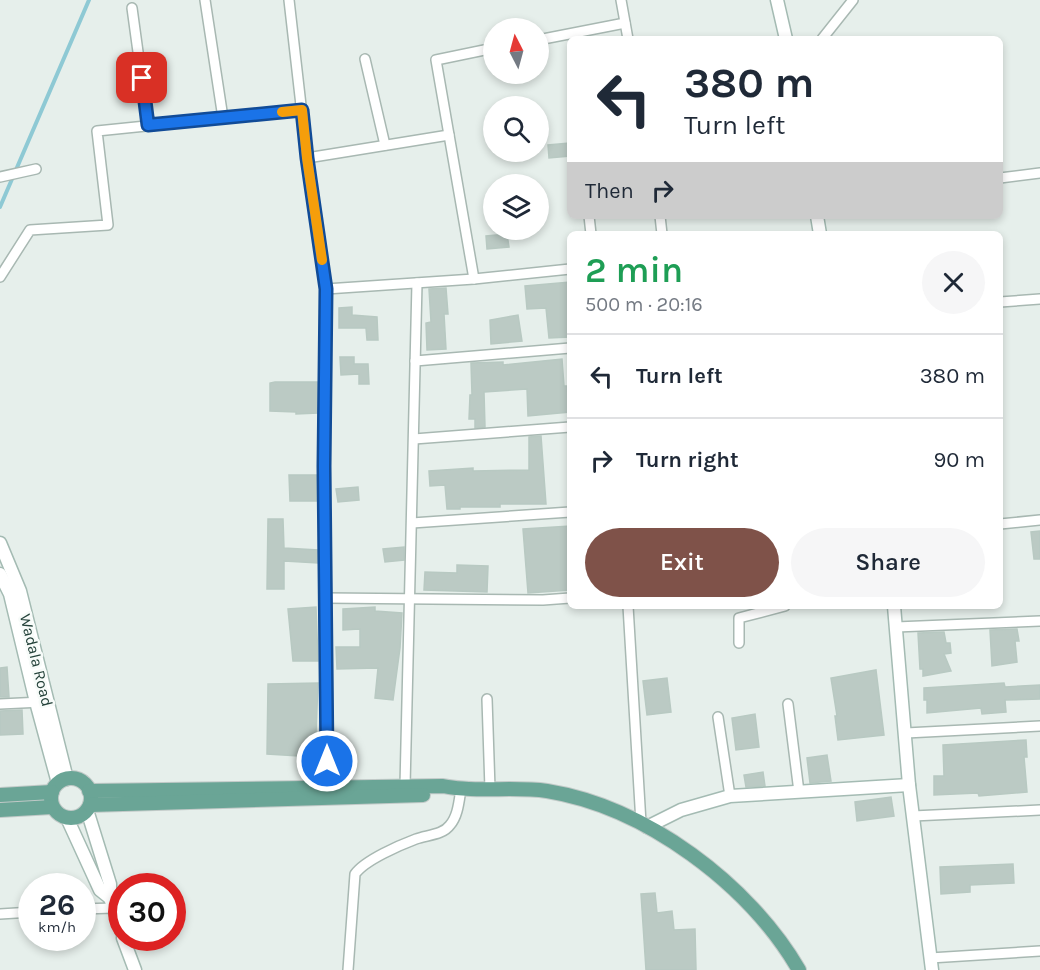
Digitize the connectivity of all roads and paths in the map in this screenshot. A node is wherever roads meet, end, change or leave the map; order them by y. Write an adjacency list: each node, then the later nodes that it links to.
1 (206, 0): 17 (street)
2 (289, 0): 16 (street)
3 (621, 0): 7 (street)
4 (777, 0): 11 (street)
5 (853, 0): 12 (street)
6 (132, 8): 18 (street)
7 (625, 23): 9 (street); 10 (street)
8 (567, 36): 13 (street)
9 (570, 36)
10 (627, 36)
11 (785, 36)
12 (824, 36)
13 (549, 39)
14 (483, 50): 19 (street)
15 (365, 58): 20 (street)
16 (302, 110): 17 (street); 21 (street)
17 (223, 118): 18 (street)
18 (148, 125): 27 (street)
19 (449, 135): 20 (street); 28 (street)
20 (385, 145): 21 (street)
21 (307, 158): 30 (street)
22 (36, 169): 24 (street)
23 (1040, 173): 25 (street)
24 (0, 177)
25 (1003, 178)
26 (567, 269): 28 (street)
27 (0, 277)
28 (474, 279): 29 (street)
29 (417, 283): 30 (street); 34 (street)
30 (326, 289): 43 (street)
31 (1040, 299): 32 (street)
32 (1003, 303)
33 (567, 348): 34 (street)
34 (415, 361): 36 (street)
35 (567, 427): 36 (street)
36 (414, 439): 39 (street)
37 (567, 512): 39 (street)
38 (1040, 520): 40 (street)
39 (412, 523): 44 (street)
40 (1003, 524)
41 (0, 543): 53 (street, Wadala Road)
42 (0, 574): 53 (street, Wadala Road)
43 (325, 598): 44 (street); 65 (street)
44 (410, 598): 45 (street); 61 (street)
45 (567, 598)
46 (628, 609): 74 (street)
47 (774, 609): 51 (street)
48 (894, 609): 50 (street)
49 (1040, 621): 50 (street)
50 (896, 627): 58 (street)
51 (739, 643)
52 (487, 699): 63 (street)
53 (41, 702): 54 (street); 59 (street, Wadala Road)
54 (0, 704)
55 (788, 704): 64 (street)
56 (718, 717): 67 (street)
57 (1040, 726): 58 (street)
58 (906, 733): 60 (street)
59 (59, 785): 66 (main road); 68 (main road); 69 (main road)
60 (909, 785): 64 (street); 72 (street)
61 (405, 786): 62 (main road); 65 (main road)
62 (461, 789): 63 (main road); 65 (main road); 83 (street)
63 (490, 789): 74 (main road)
64 (799, 792): 67 (street)
65 (326, 793): 68 (main road)
66 (0, 795)
67 (730, 796): 74 (street)
68 (89, 802): 73 (main road); 75 (street)
69 (52, 807): 70 (main road); 73 (main road)
70 (0, 810)
71 (1040, 810): 72 (street)
72 (913, 816): 81 (street)
73 (67, 818): 76 (street)
74 (644, 825): 84 (main road)
75 (108, 876)
76 (108, 899)
77 (18, 913): 78 (street)
78 (0, 914)
79 (128, 951): 82 (street)
80 (1040, 951): 81 (street)
81 (931, 964)
82 (135, 970)
83 (348, 970)
84 (800, 970)

